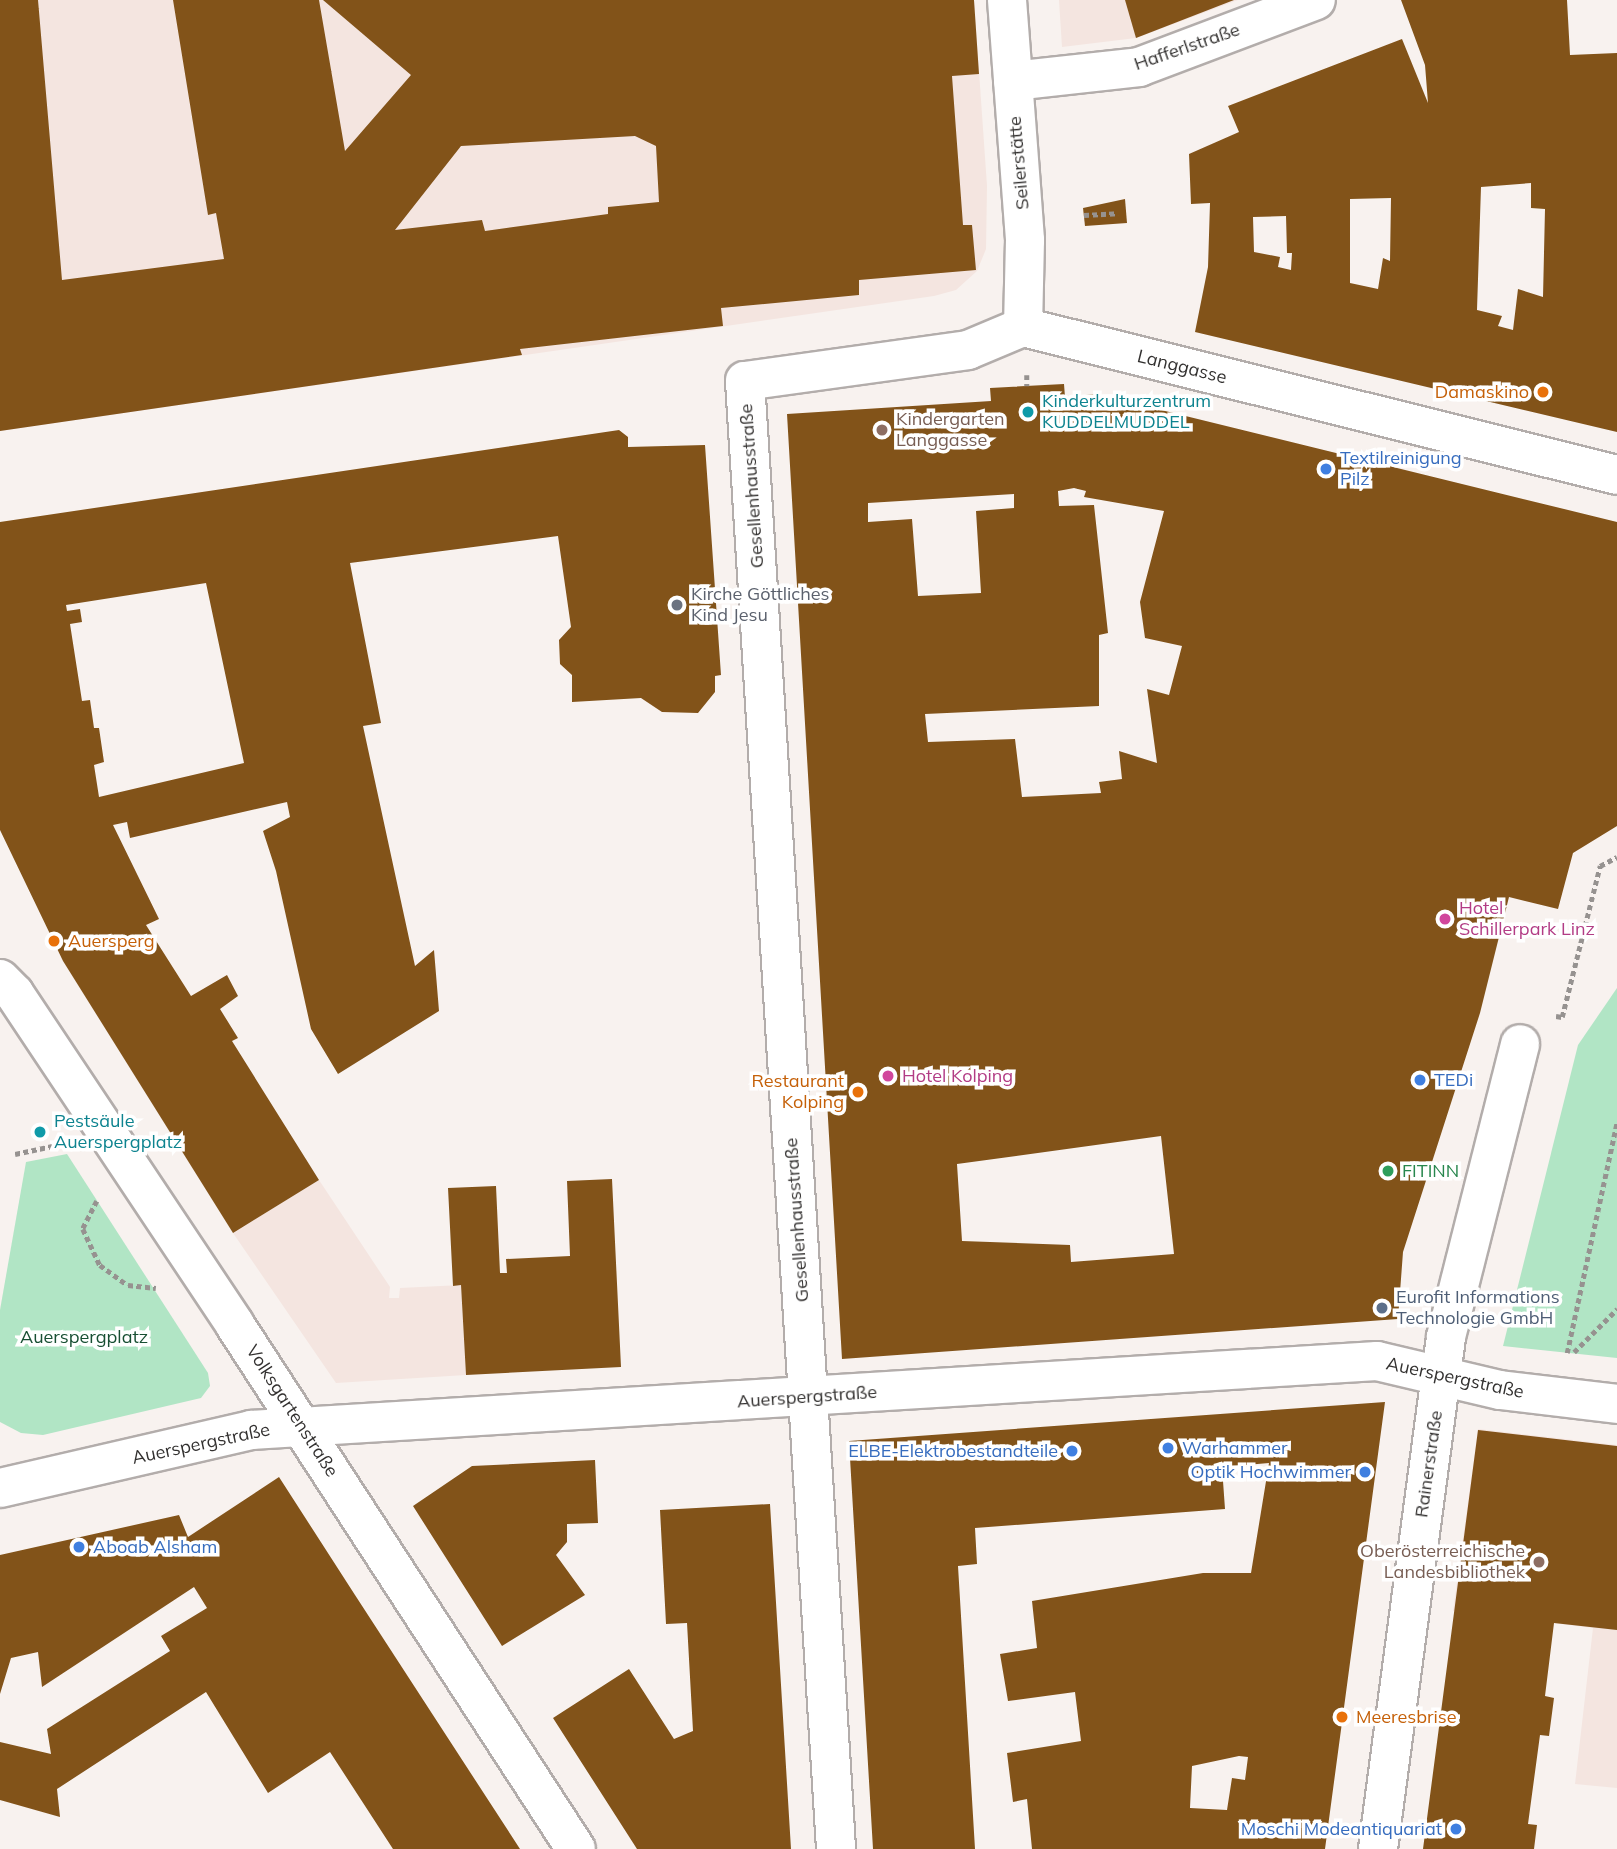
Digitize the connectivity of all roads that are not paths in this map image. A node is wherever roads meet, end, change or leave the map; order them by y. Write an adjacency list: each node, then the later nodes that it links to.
1 (1006, 0): 3 (street, Seilerstätte)
2 (1316, 0): 3 (street, Hafferlstraße)
3 (1013, 81): 4 (street, Seilerstätte)
4 (1023, 327): 5 (street, Langgasse); 9 (street, Gesellenhausstraße)
5 (1617, 475)
6 (0, 979): 11 (street, Volksgartenstraße)
7 (1520, 1044): 8 (street, Rainerstraße)
8 (1441, 1376): 9 (street, Auerspergstraße); 10 (street, Auerspergstraße); 15 (street, Rainerstraße)
9 (808, 1397): 11 (street, Auerspergstraße); 14 (street, Gesellenhausstraße)
10 (1617, 1404)
11 (302, 1427): 12 (street, Auerspergstraße); 13 (street, Volksgartenstraße)
12 (0, 1488)
13 (576, 1849)
14 (836, 1849)
15 (1378, 1849)

